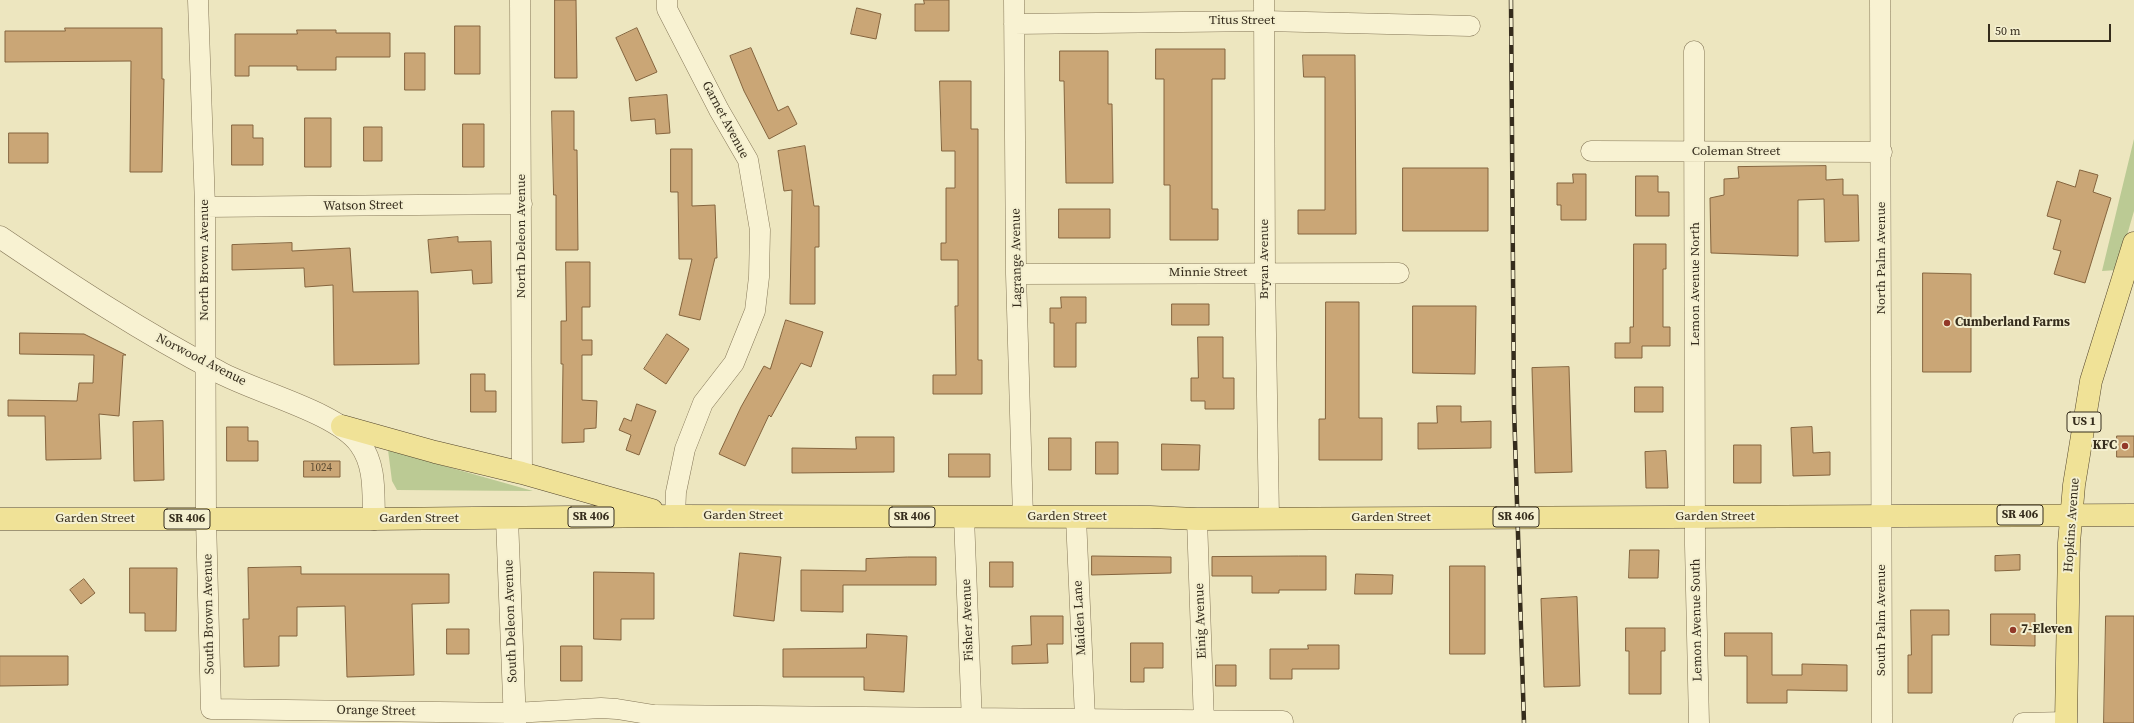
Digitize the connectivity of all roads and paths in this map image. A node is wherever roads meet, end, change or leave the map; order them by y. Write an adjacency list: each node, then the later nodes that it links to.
1 (198, 0): 15 (street, North Brown Avenue)
2 (520, 0): 14 (street, North Deleon Avenue)
3 (667, 0): 26 (street, Garnet Avenue)
4 (1014, 0): 8 (street, Lagrange Avenue)
5 (1264, 0): 7 (street, Bryan Avenue)
6 (1880, 0): 13 (street, North Palm Avenue)
7 (1265, 20): 8 (street, Titus Street); 9 (street, Titus Street); 18 (street, Bryan Avenue)
8 (1014, 24): 20 (street, Lagrange Avenue)
9 (1470, 26)
10 (1694, 51): 12 (street, Lemon Avenue North)
11 (1591, 151): 12 (street, Coleman Street)
12 (1696, 152): 13 (street, Coleman Street); 27 (street, Lemon Avenue North)
13 (1882, 152): 30 (street, North Palm Avenue)
14 (522, 204): 15 (street, Watson Street); 23 (street, North Deleon Avenue)
15 (205, 207): 21 (street, North Brown Avenue)
16 (0, 238): 21 (street, Norwood Avenue)
17 (2134, 243): 24 (main road, Hopkins Avenue / US 1)
18 (1265, 272): 19 (street, Minnie Street); 20 (street, Minnie Street); 32 (street, Bryan Avenue)
19 (1399, 272)
20 (1016, 274): 29 (street, Lagrange Avenue)
21 (204, 364): 22 (street, Norwood Avenue); 34 (street, North Brown Avenue)
22 (342, 426): 23 (main road); 35 (street, Norwood Avenue)
23 (522, 473): 26 (main road)
24 (2070, 515): 25 (main road, Garden Street / SR 406); 30 (main road, Garden Street / SR 406); 47 (main road, Hopkins Avenue / US 1)
25 (2134, 515)
26 (675, 516): 28 (main road, Garden Street / SR 406); 36 (main road, Garden Street / SR 406)
27 (1695, 516): 30 (main road, Garden Street / SR 406); 32 (main road, Garden Street / SR 406); 44 (street, Lemon Avenue South)
28 (964, 517): 29 (main road, Garden Street / SR 406); 41 (street, Fisher Avenue)
29 (1023, 517): 31 (main road, Garden Street / SR 406)
30 (1882, 517): 45 (street, South Palm Avenue)
31 (1076, 518): 37 (main road, Garden Street / SR 406); 40 (street, Maiden Lane)
32 (1269, 518): 37 (main road, Garden Street / SR 406)
33 (0, 519): 34 (main road, Garden Street / SR 406)
34 (206, 519): 35 (main road, Garden Street / SR 406); 38 (street, South Brown Avenue)
35 (374, 519): 36 (main road, Garden Street / SR 406)
36 (507, 519): 39 (street, South Deleon Avenue)
37 (1197, 519): 43 (street, Einig Avenue)
38 (211, 709): 39 (street, Orange Street)
39 (514, 718): 41 (street, Orange Street)
40 (1085, 718): 41 (street, Orange Street); 43 (street, Orange Street)
41 (972, 720)
42 (1284, 721): 43 (street, Orange Street)
43 (1204, 722)
44 (1699, 723)
45 (1882, 723)
46 (2023, 723): 47 (street)
47 (2066, 723)

